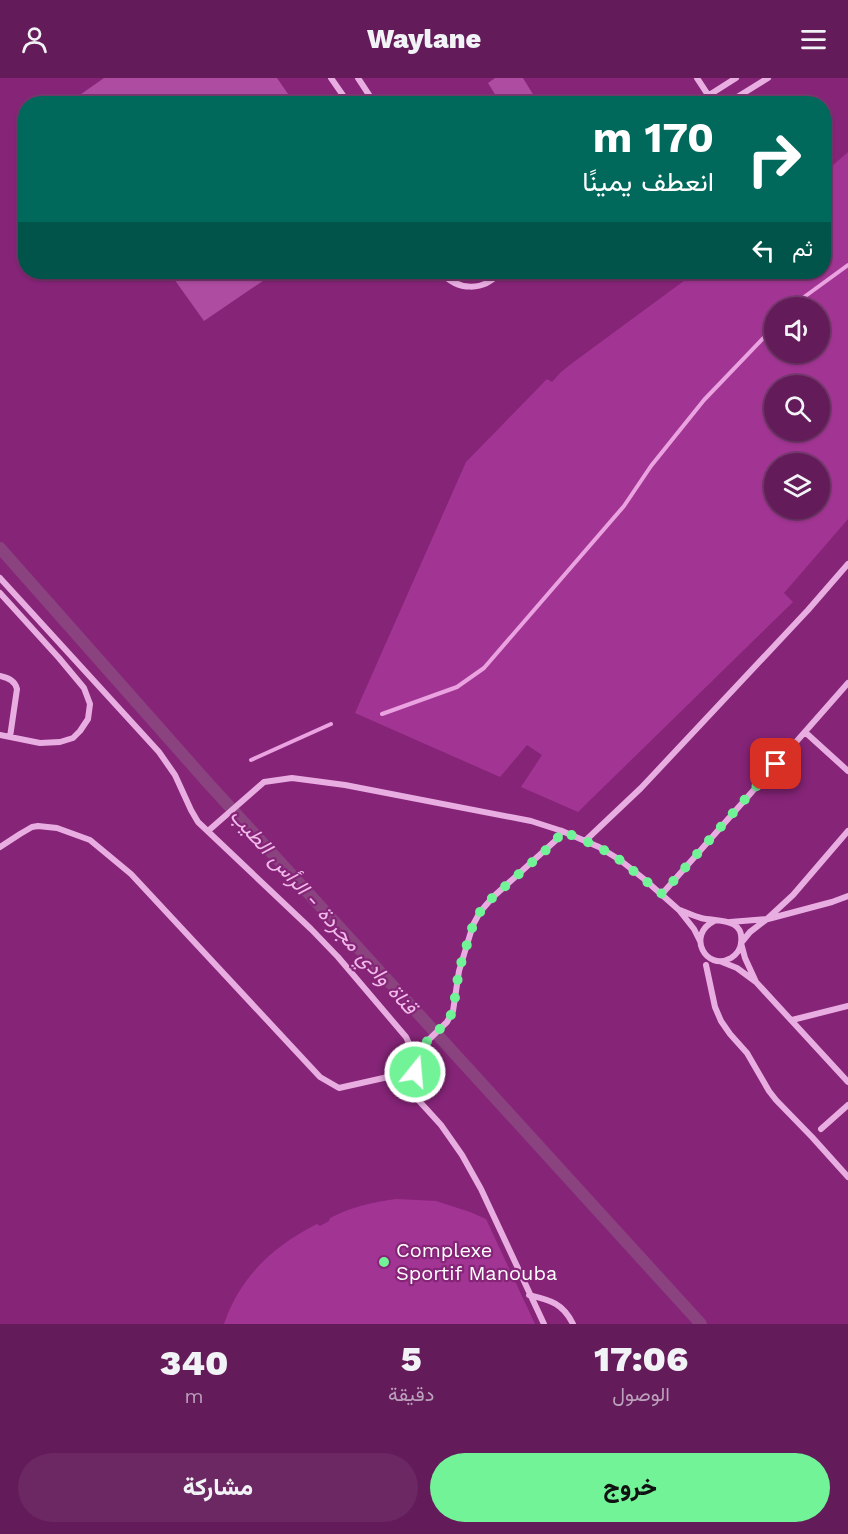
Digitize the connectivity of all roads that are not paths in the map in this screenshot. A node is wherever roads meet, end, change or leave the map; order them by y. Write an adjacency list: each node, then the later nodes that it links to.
1 (331, 78): 7 (street)
2 (358, 78): 8 (street)
3 (697, 78): 6 (street)
4 (736, 78): 6 (street)
5 (768, 78): 9 (street)
6 (709, 95)
7 (343, 96)
8 (370, 96)
9 (739, 96)
10 (449, 279): 11 (street)
11 (493, 279)
12 (848, 564): 24 (street)
13 (0, 578): 21 (street)
14 (0, 593): 19 (street)
15 (0, 676): 19 (street)
16 (848, 683): 17 (street)
17 (805, 732): 20 (street); 26 (street)
18 (0, 735): 19 (street)
19 (10, 737)
20 (848, 771)
21 (208, 831): 22 (street); 39 (street)
22 (562, 831): 24 (street); 39 (street)
23 (848, 831): 29 (street)
24 (585, 841): 26 (street)
25 (0, 847): 41 (street)
26 (662, 894): 28 (street)
27 (848, 896): 29 (street)
28 (679, 910): 30 (street); 32 (street)
29 (767, 919): 31 (street); 33 (street)
30 (714, 921): 31 (street); 32 (street)
31 (730, 922): 33 (street)
32 (700, 941): 34 (street)
33 (741, 944): 34 (street); 36 (street)
34 (722, 961): 36 (street)
35 (706, 965): 44 (street)
36 (756, 982): 38 (street)
37 (848, 1006): 38 (street)
38 (792, 1020): 40 (street)
39 (414, 1054): 41 (street)
40 (848, 1082)
41 (410, 1091): 45 (street)
42 (848, 1105): 43 (street)
43 (821, 1129)
44 (848, 1177)
45 (530, 1295): 46 (street); 47 (street)
46 (544, 1324)
47 (573, 1324)

